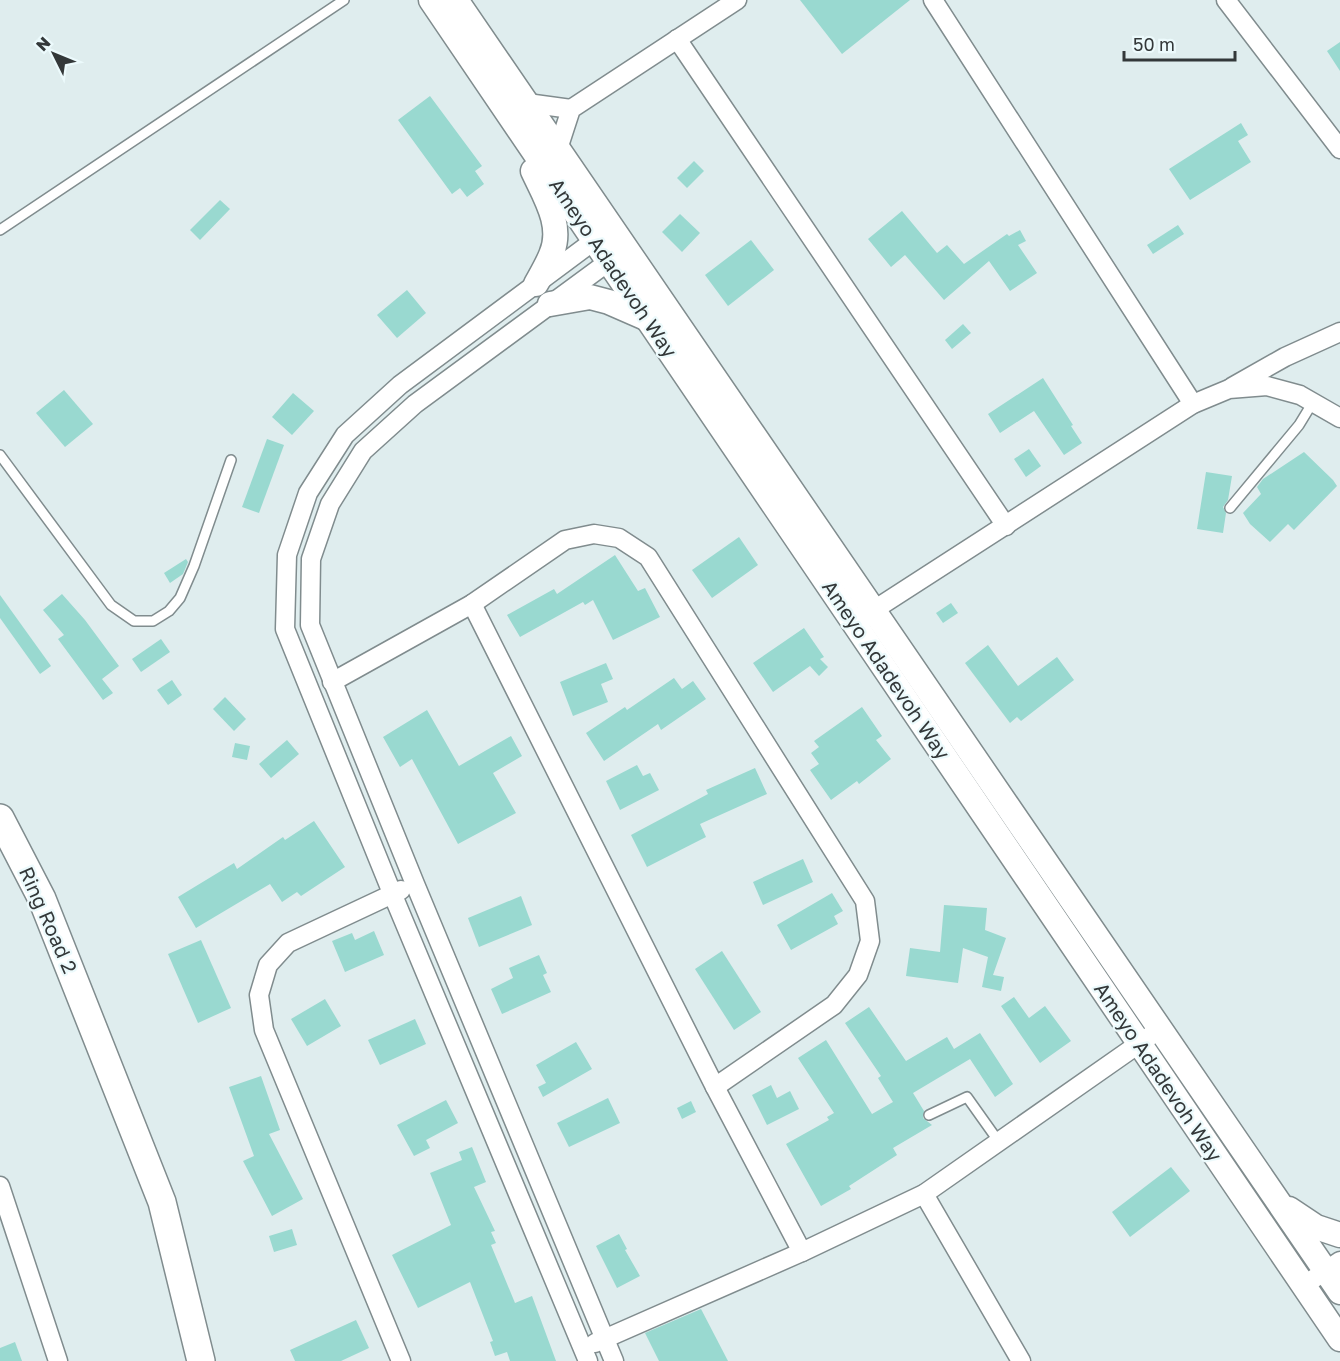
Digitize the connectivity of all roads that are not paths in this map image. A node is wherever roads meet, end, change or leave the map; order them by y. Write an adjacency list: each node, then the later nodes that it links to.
1 (344, 0): 13 (lane)
2 (431, 0): 9 (street, Ameyo Adadevoh Way)
3 (456, 0): 8 (street, Ameyo Adadevoh Way)
4 (737, 0): 7 (street)
5 (933, 0): 22 (street)
6 (1226, 0): 12 (street)
7 (677, 39): 10 (street); 27 (street)
8 (527, 103): 10 (street); 11 (street, Ameyo Adadevoh Way)
9 (503, 106): 14 (street, Ameyo Adadevoh Way); 16 (street)
10 (571, 109): 11 (street)
11 (558, 148): 14 (street, Ameyo Adadevoh Way)
12 (1340, 149)
13 (0, 230)
14 (603, 234): 15 (street, Ameyo Adadevoh Way); 16 (street)
15 (617, 255): 17 (street); 18 (street, Ameyo Adadevoh Way); 29 (street, Ameyo Adadevoh Way)
16 (536, 284): 34 (street)
17 (550, 304): 18 (street); 31 (street)
18 (648, 319): 30 (street, Ameyo Adadevoh Way)
19 (1340, 332): 20 (street)
20 (1229, 389): 21 (street); 22 (street)
21 (1313, 402): 23 (street); 26 (lane)
22 (1194, 404): 27 (street)
23 (1340, 418)
24 (0, 455): 25 (lane)
25 (231, 460)
26 (1230, 508)
27 (1006, 526): 29 (street)
28 (472, 604): 31 (street); 37 (street); 37 (street)
29 (874, 610): 30 (street); 35 (street, Ameyo Adadevoh Way)
30 (854, 623): 36 (street, Ameyo Adadevoh Way)
31 (332, 682): 33 (street)
32 (0, 818): 51 (main road, Ring Road 2)
33 (415, 884): 34 (street); 47 (street)
34 (392, 893): 49 (street); 52 (street)
35 (1160, 1029): 36 (street); 42 (street, Ameyo Adadevoh Way)
36 (1139, 1043): 39 (street); 46 (street, Ameyo Adadevoh Way)
37 (715, 1087): 44 (street)
38 (929, 1115): 39 (lane)
39 (999, 1142): 41 (street)
40 (0, 1186): 50 (street)
41 (924, 1194): 44 (street); 54 (street)
42 (1277, 1200): 43 (street); 45 (street, Ameyo Adadevoh Way)
43 (1340, 1235)
44 (802, 1252): 47 (street)
45 (1337, 1280): 46 (street)
46 (1309, 1294): 48 (street, Ameyo Adadevoh Way)
47 (604, 1339): 49 (street); 53 (street)
48 (1340, 1339)
49 (585, 1355)
50 (58, 1361)
51 (201, 1361)
52 (401, 1361)
53 (614, 1361)
54 (1021, 1361)

